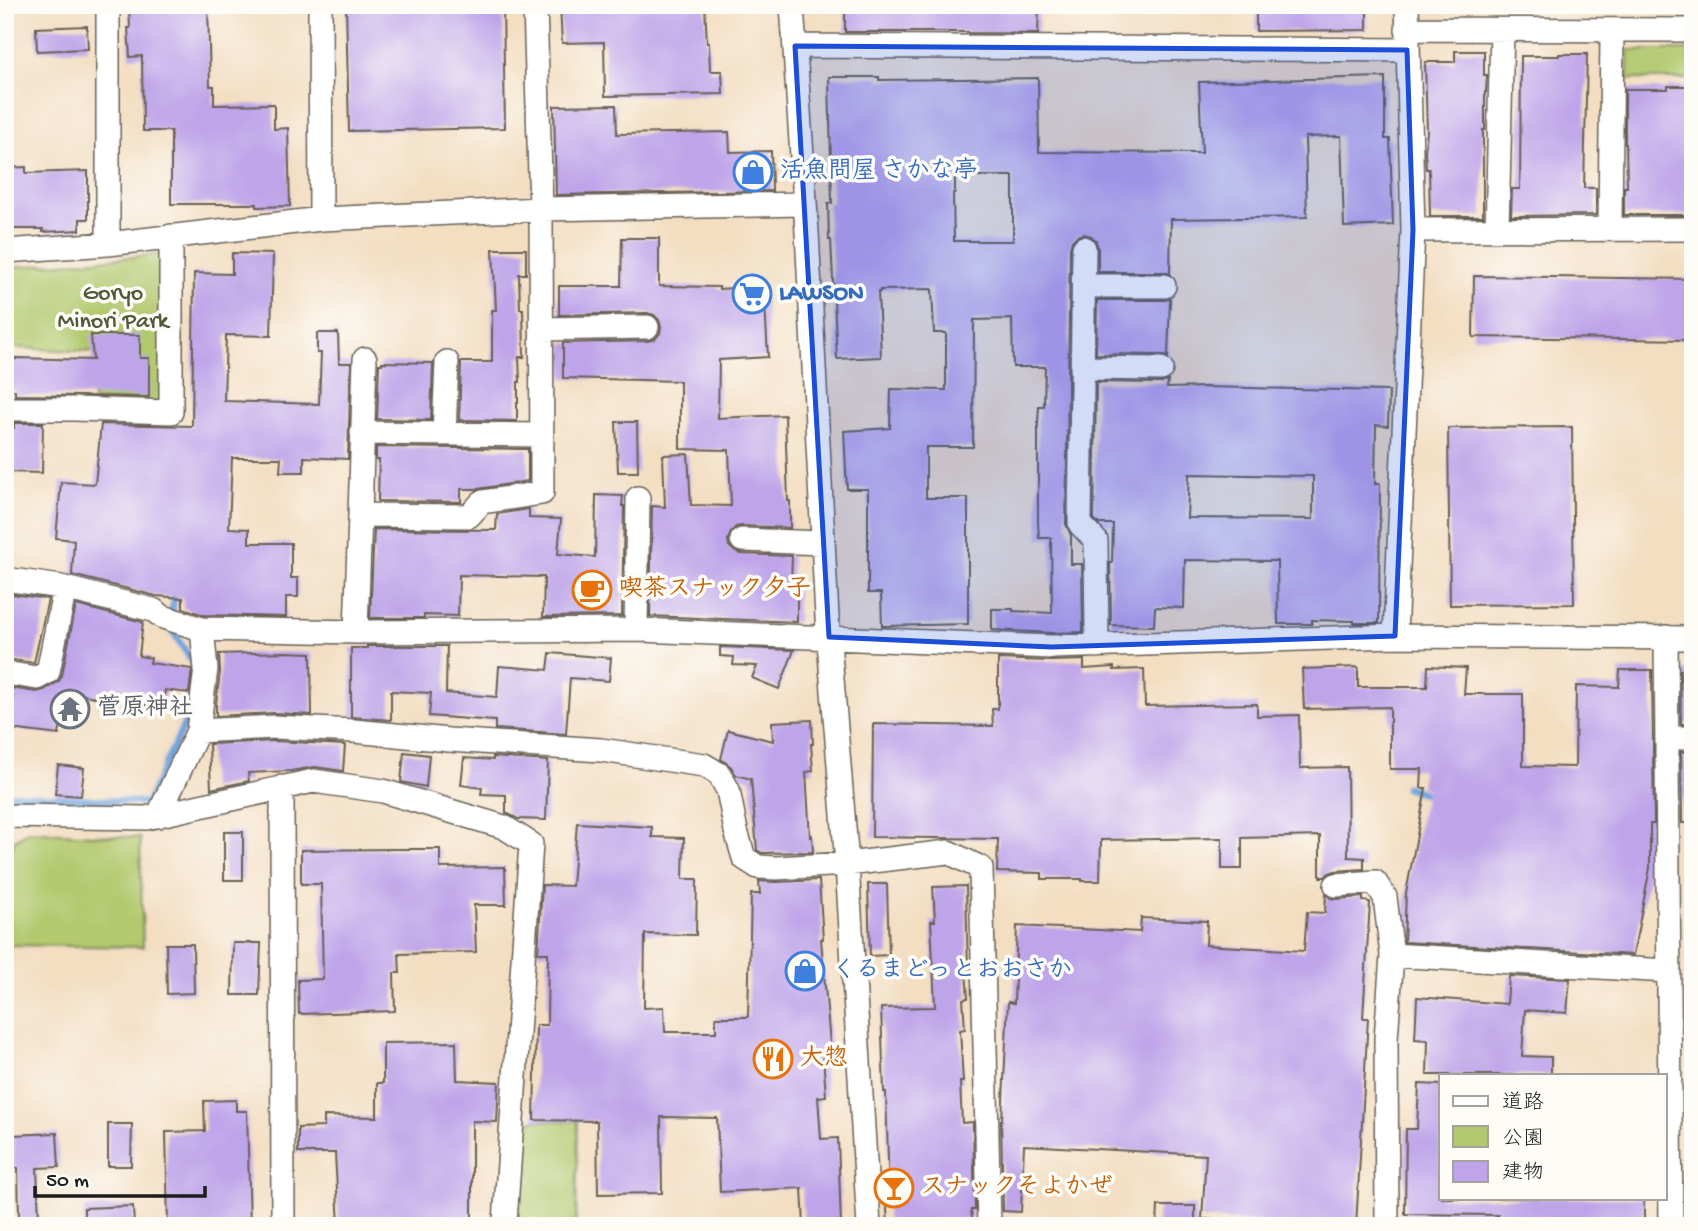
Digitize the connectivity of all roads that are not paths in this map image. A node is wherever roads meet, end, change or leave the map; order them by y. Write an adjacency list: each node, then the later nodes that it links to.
1 (108, 5): 19 (street)
2 (320, 5): 13 (street)
3 (535, 5): 12 (street)
4 (792, 5): 10 (street)
5 (1407, 5): 9 (street)
6 (1502, 30): 7 (street); 9 (street); 17 (street)
7 (1612, 30): 8 (street); 14 (street)
8 (1693, 30)
9 (1407, 40): 10 (street); 16 (street)
10 (795, 46): 11 (street)
11 (805, 204): 12 (street); 37 (street)
12 (541, 209): 13 (street); 25 (street)
13 (321, 219): 18 (street)
14 (1611, 229): 15 (street); 17 (street)
15 (1693, 229)
16 (1413, 230): 17 (street); 43 (street)
17 (1497, 230)
18 (171, 236): 19 (street); 30 (street)
19 (108, 244): 21 (street)
20 (1084, 248): 22 (street)
21 (5, 251)
22 (1084, 286): 23 (street); 28 (street)
23 (1164, 286)
24 (647, 327): 25 (street)
25 (542, 329): 33 (street)
26 (365, 359): 31 (street)
27 (447, 362): 32 (street)
28 (1082, 368): 29 (street); 47 (street)
29 (1161, 369)
30 (5, 410)
31 (362, 433): 32 (street); 35 (street)
32 (444, 434): 33 (street)
33 (542, 435): 35 (street)
34 (638, 498): 41 (street)
35 (360, 515): 42 (street)
36 (742, 540): 37 (street)
37 (823, 543): 44 (street)
38 (5, 579): 39 (street)
39 (65, 588): 40 (street); 48 (street)
40 (202, 629): 42 (street); 49 (street)
41 (636, 630): 42 (street); 44 (street)
42 (356, 632)
43 (1395, 636): 45 (street); 47 (street)
44 (829, 637): 47 (street); 55 (street)
45 (1666, 638): 46 (street); 50 (street)
46 (1693, 638)
47 (1097, 646)
48 (5, 673)
49 (198, 731): 54 (street); 55 (street)
50 (1667, 738): 51 (street); 58 (street)
51 (1693, 738)
52 (282, 787): 54 (street); 59 (street); 60 (street)
53 (5, 816): 54 (street)
54 (158, 816)
55 (847, 864): 61 (street); 62 (street)
56 (1336, 885): 57 (street)
57 (1392, 956): 58 (street); 63 (street)
58 (1668, 971): 64 (street)
59 (283, 1226)
60 (502, 1226)
61 (869, 1226)
62 (989, 1226)
63 (1387, 1226)
64 (1671, 1226)

